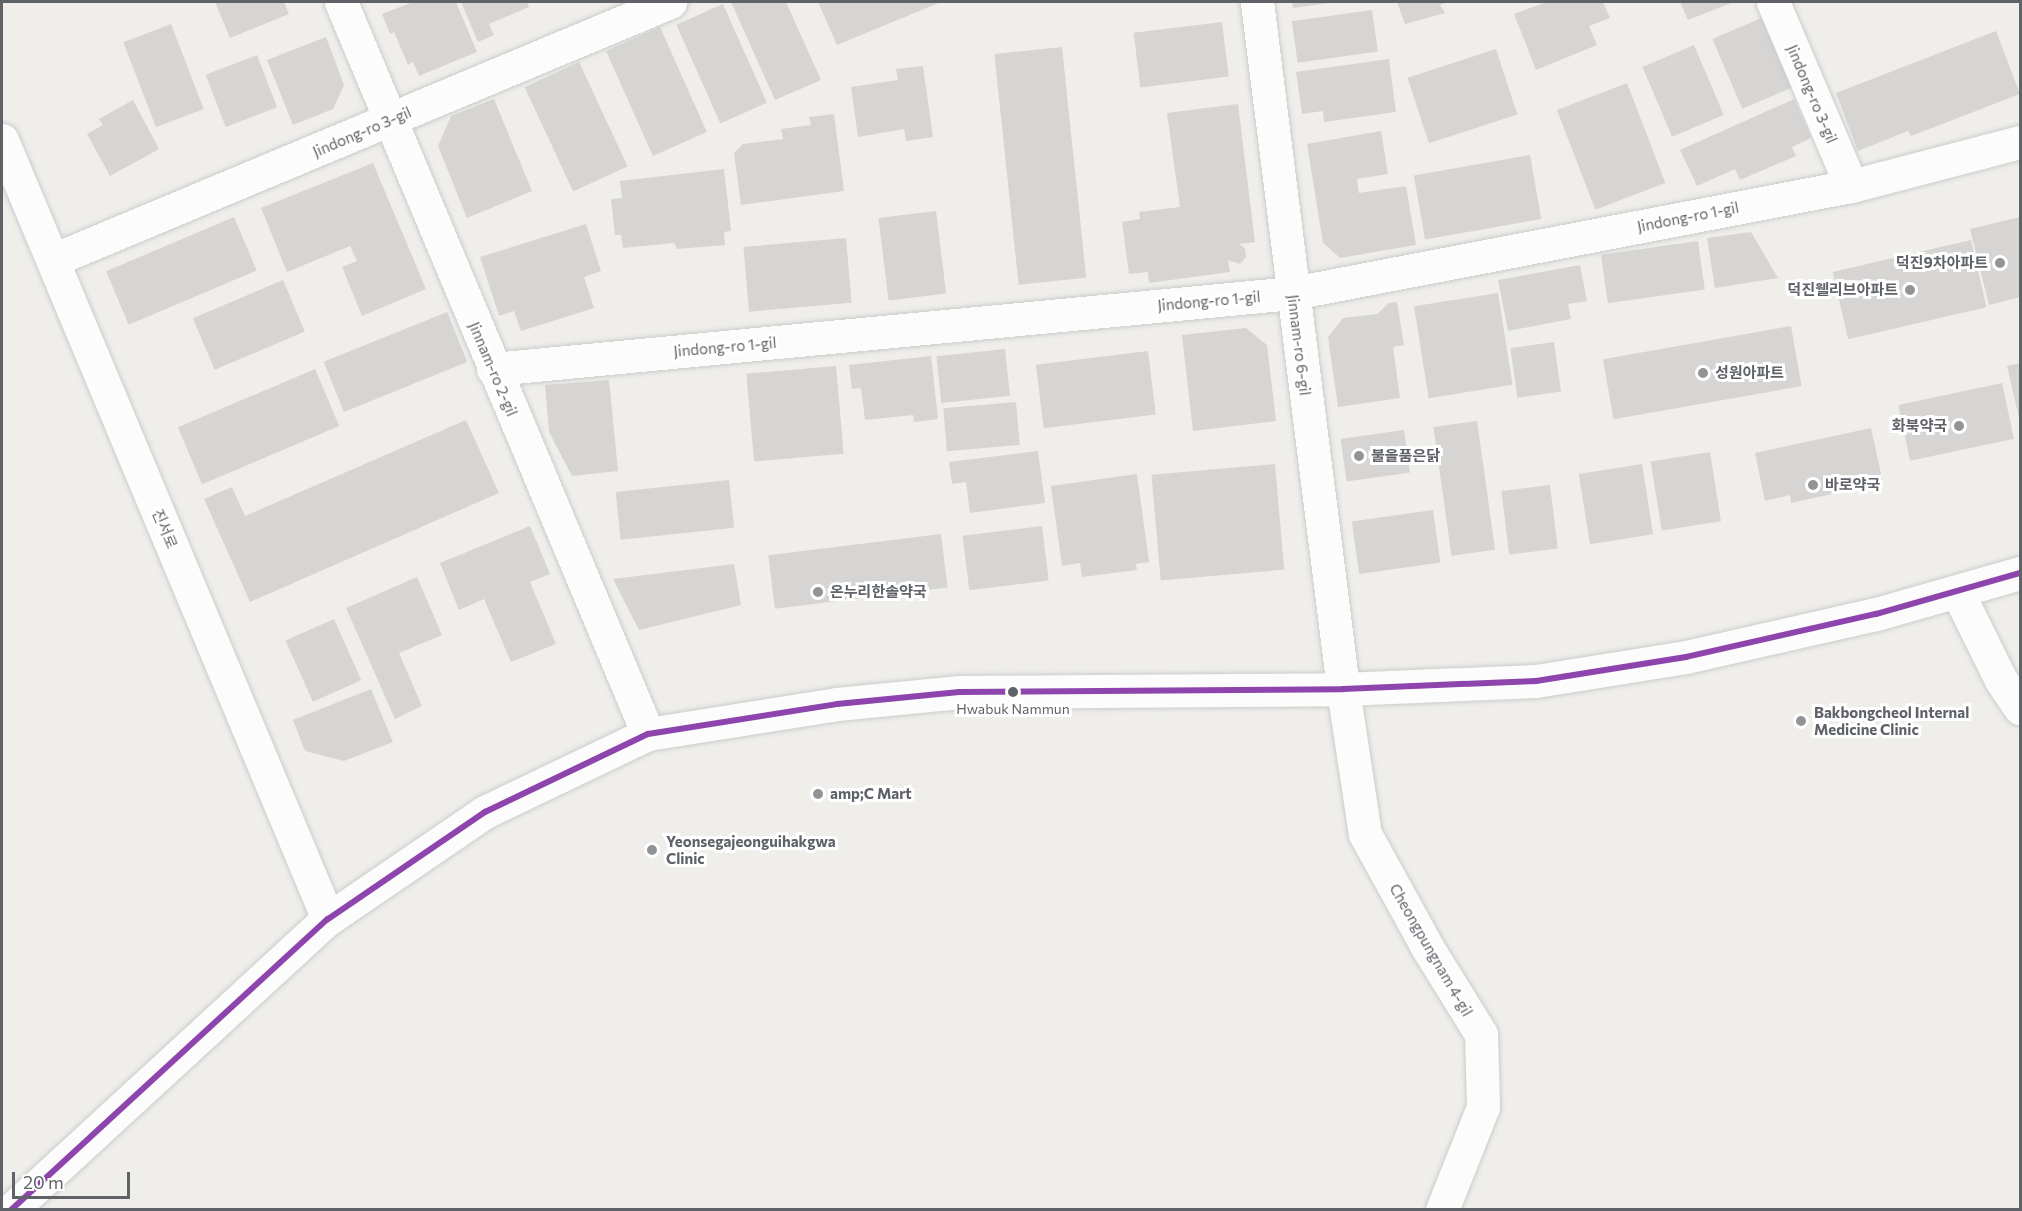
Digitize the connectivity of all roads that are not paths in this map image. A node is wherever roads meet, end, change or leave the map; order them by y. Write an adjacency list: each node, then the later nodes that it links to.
1 (341, 2): 5 (street, Jinnam-ro 2-gil)
2 (670, 2): 5 (street, Jindong-ro 3-gil)
3 (1257, 2): 10 (street, Jinnam-ro 6-gil)
4 (1773, 2): 8 (street, Jindong-ro 3-gil)
5 (389, 121): 9 (street, Jindong-ro 3-gil); 11 (street, Jinnam-ro 2-gil)
6 (2, 140): 9 (street, 진서로)
7 (2020, 142): 8 (street, Jindong-ro 1-gil)
8 (1851, 186): 10 (street, Jindong-ro 1-gil)
9 (53, 260): 17 (street, 진서로)
10 (1293, 293): 11 (street, Jindong-ro 1-gil); 14 (street, Jinnam-ro 6-gil)
11 (493, 369): 16 (street, Jinnam-ro 2-gil)
12 (2020, 573): 13 (street)
13 (1958, 593): 14 (street); 15 (street)
14 (1343, 689): 16 (street); 19 (street, Cheongpungnam 4-gil)
15 (2020, 708)
16 (648, 734): 17 (street)
17 (328, 919): 18 (street)
18 (11, 1209)
19 (1442, 1209)

